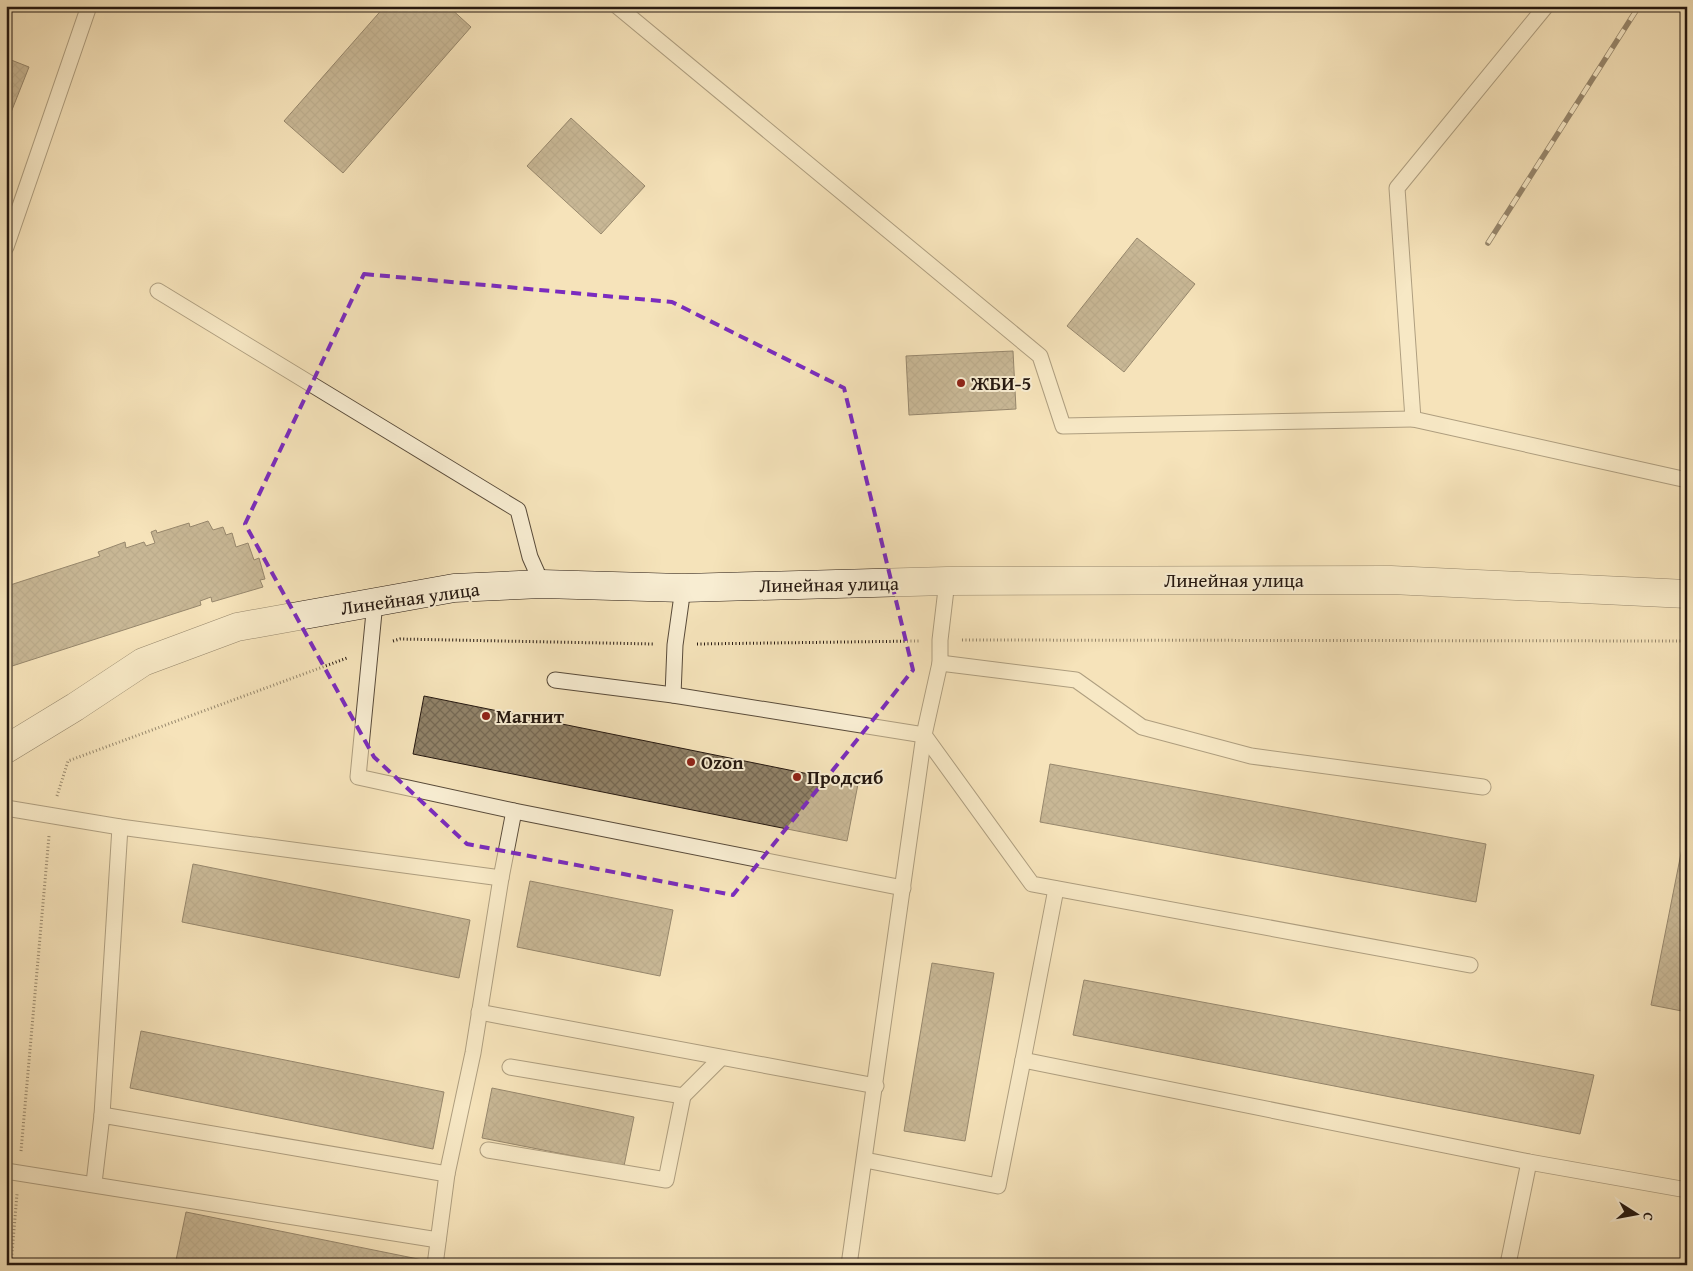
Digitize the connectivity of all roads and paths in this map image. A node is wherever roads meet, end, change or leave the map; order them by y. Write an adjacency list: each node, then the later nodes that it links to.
1 (89, 6): 4 (lane)
2 (617, 6): 6 (lane)
3 (1546, 6): 6 (lane)
4 (6, 247)
5 (158, 291): 9 (lane)
6 (1413, 419): 7 (lane)
7 (1687, 480)
8 (947, 581): 10 (main road, Линейная улица); 11 (main road, Линейная улица); 14 (lane)
9 (542, 584): 10 (main road, Линейная улица); 12 (main road, Линейная улица)
10 (684, 588): 16 (lane)
11 (1687, 594)
12 (375, 602): 21 (main road, Линейная улица); 24 (lane)
13 (400, 638): 16 (path)
14 (940, 640): 15 (path); 16 (path); 17 (lane)
15 (1687, 641)
16 (675, 645): 19 (lane)
17 (940, 663): 20 (lane); 22 (lane)
18 (555, 680): 19 (lane)
19 (673, 695): 20 (lane)
20 (924, 735): 27 (lane); 28 (lane)
21 (6, 749)
22 (1483, 787)
23 (6, 808): 25 (lane)
24 (514, 811): 26 (lane); 27 (lane)
25 (120, 827): 26 (lane); 36 (lane)
26 (501, 878): 30 (lane)
27 (903, 888): 34 (lane)
28 (1056, 889): 29 (lane); 32 (lane)
29 (1470, 965)
30 (480, 1012): 31 (lane); 41 (lane)
31 (721, 1058): 34 (lane); 35 (lane)
32 (1023, 1060): 38 (lane); 39 (lane)
33 (510, 1068): 35 (lane)
34 (876, 1086): 38 (lane)
35 (683, 1096): 37 (lane)
36 (102, 1115): 41 (lane); 42 (lane)
37 (488, 1150)
38 (865, 1160): 47 (lane)
39 (1529, 1162): 43 (lane); 45 (lane)
40 (6, 1170): 42 (lane)
41 (447, 1174): 44 (lane)
42 (94, 1184): 44 (lane)
43 (1687, 1190)
44 (438, 1240): 46 (lane)
45 (1508, 1264)
46 (435, 1265)
47 (849, 1265)

